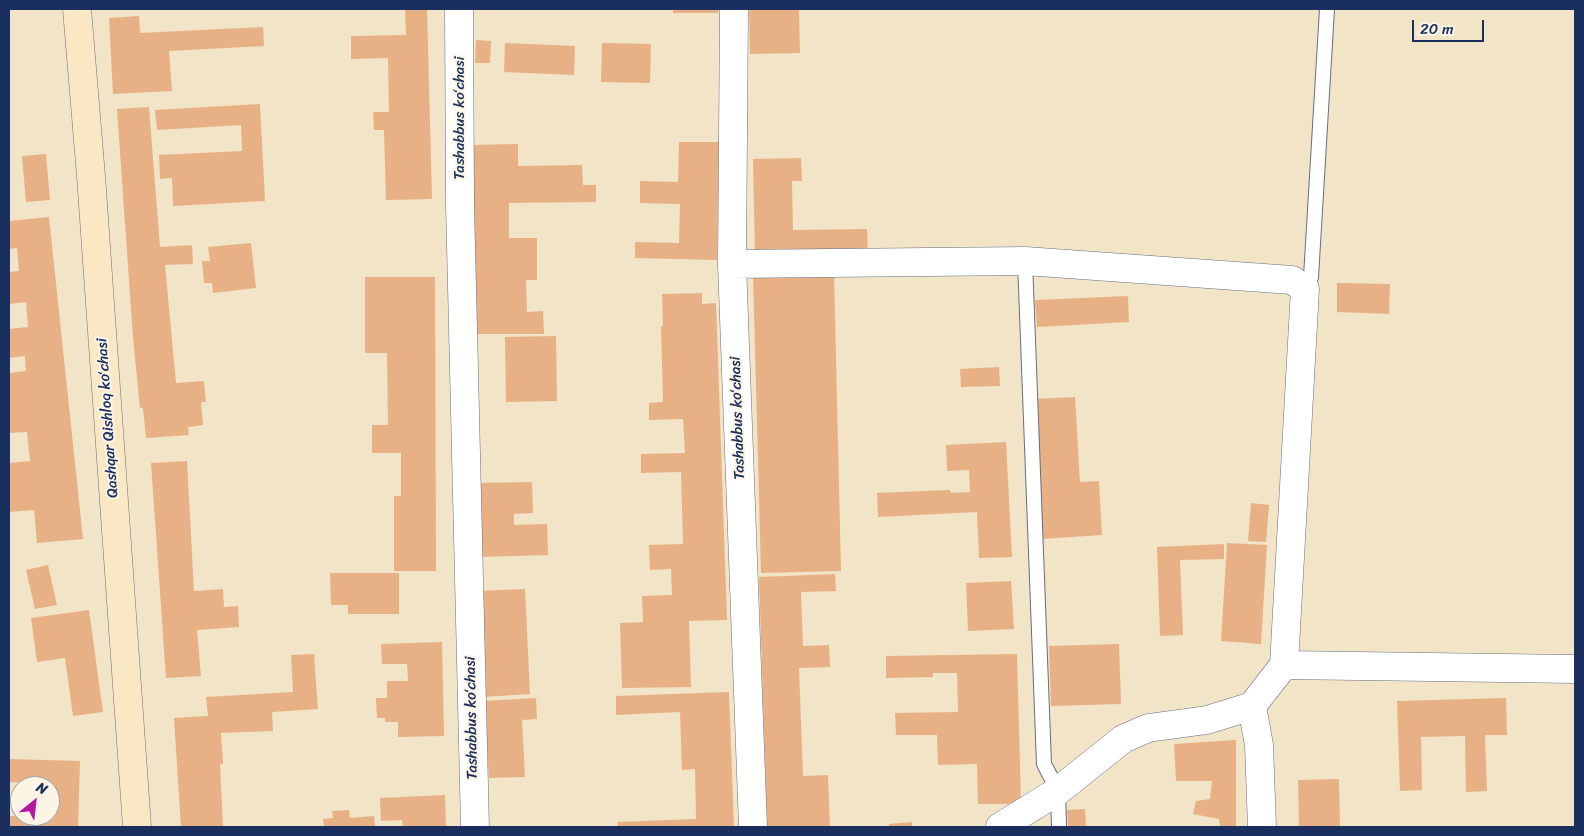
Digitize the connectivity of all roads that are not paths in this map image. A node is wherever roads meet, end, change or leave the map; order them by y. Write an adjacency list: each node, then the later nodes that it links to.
1 (76, 9): 12 (main road, Qashqar Qishloq koʻchasi)
2 (459, 9): 13 (street, Tashabbus koʻchasi)
3 (734, 9): 6 (street, Tashabbus koʻchasi)
4 (1327, 9): 7 (lane)
5 (1025, 261): 6 (street); 7 (street); 11 (lane)
6 (732, 264): 14 (street, Tashabbus koʻchasi)
7 (1305, 289): 8 (street)
8 (1284, 666): 9 (street); 10 (street)
9 (1575, 669)
10 (1252, 706): 11 (street); 17 (street)
11 (1058, 791): 15 (street); 16 (lane)
12 (137, 827)
13 (475, 827)
14 (753, 827)
15 (1000, 827)
16 (1059, 827)
17 (1262, 827)

